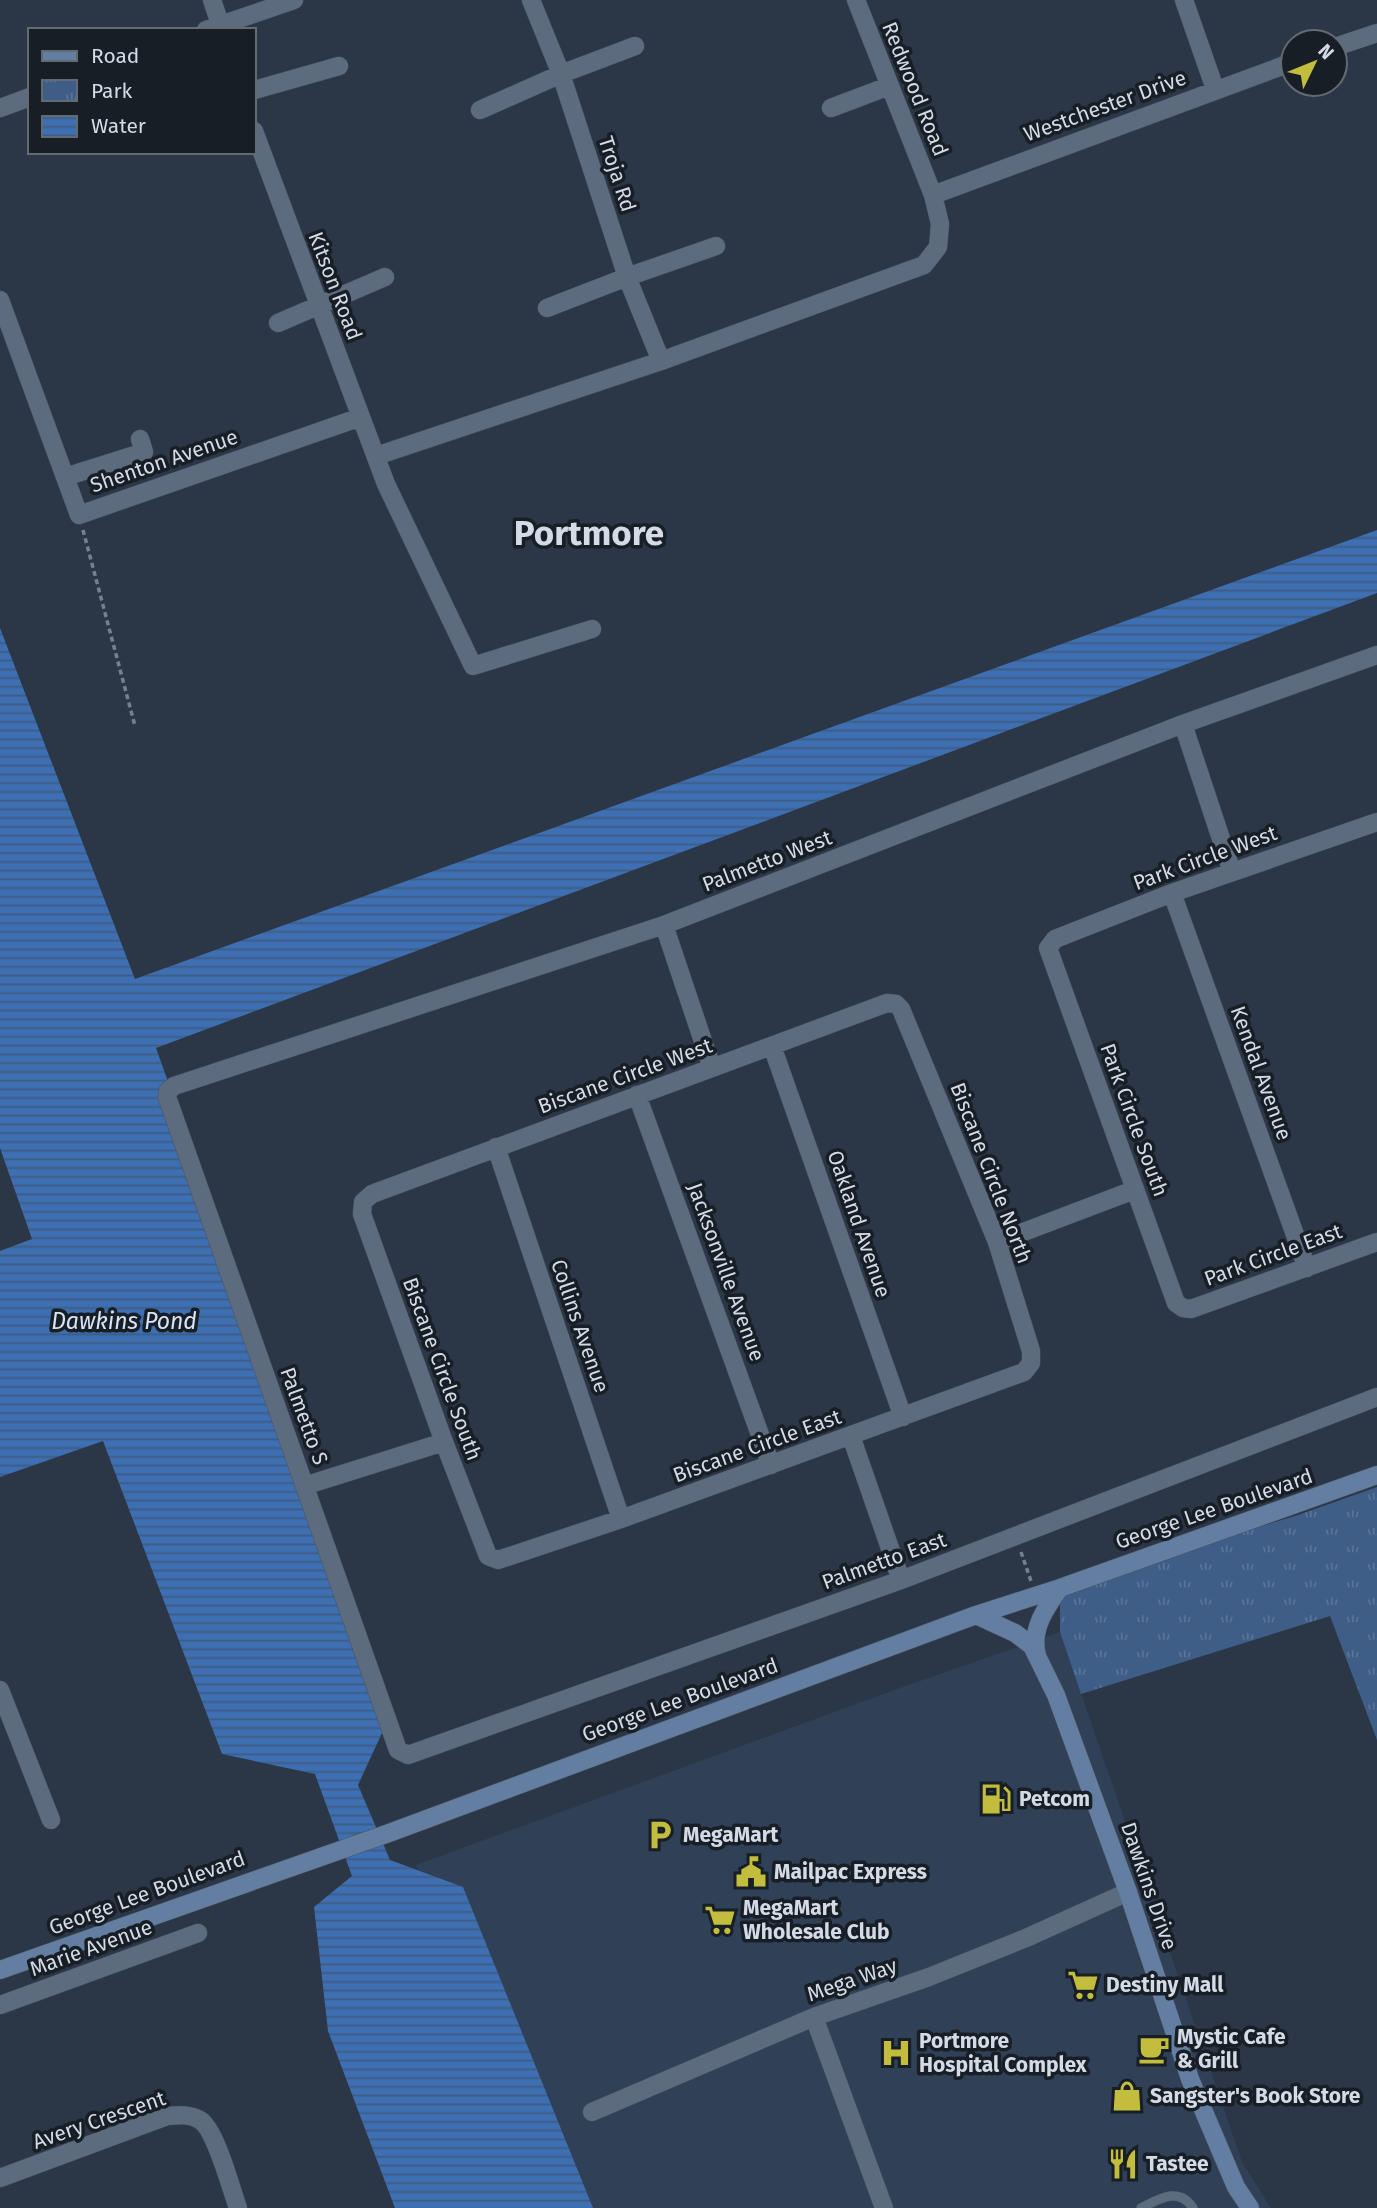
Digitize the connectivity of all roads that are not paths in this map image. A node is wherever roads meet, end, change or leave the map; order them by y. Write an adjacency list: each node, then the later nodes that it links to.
1 (212, 0): 6 (street)
2 (294, 0): 6 (street)
3 (531, 0): 12 (street, Troja Rd)
4 (856, 0): 13 (street, Redwood Road)
5 (1184, 0): 15 (street)
6 (216, 28)
7 (1377, 33): 8 (street)
8 (1349, 42)
9 (635, 46): 12 (street)
10 (339, 66): 14 (street)
11 (1279, 67): 15 (street, Westchester Drive)
12 (561, 74): 19 (street); 24 (street, Troja Rd)
13 (888, 86): 18 (street); 21 (street, Redwood Road)
14 (256, 89)
15 (1215, 89): 21 (street, Westchester Drive)
16 (28, 98): 17 (street)
17 (0, 108)
18 (831, 108)
19 (480, 110)
20 (256, 136): 26 (street, Kitson Road)
21 (933, 195): 29 (street, Redwood Road)
22 (716, 247): 24 (street)
23 (385, 277): 26 (street)
24 (627, 277): 27 (street); 29 (street, Troja Rd)
25 (0, 300): 33 (street, Shenton Avenue)
26 (318, 307): 28 (street); 30 (street, Kitson Road)
27 (547, 308)
28 (278, 323)
29 (661, 361): 32 (street, Redwood Road)
30 (361, 417): 32 (street, Kitson Road); 33 (street, Shenton Avenue)
31 (140, 439): 33 (street)
32 (376, 456): 34 (street, Kitson Road)
33 (65, 477)
34 (592, 629)
35 (1377, 655): 36 (street, Palmetto West)
36 (1183, 724): 38 (street); 40 (street, Palmetto West)
37 (1377, 822): 38 (street, Park Circle West)
38 (1232, 872): 39 (street, Park Circle West)
39 (1172, 892): 41 (street, Park Circle West); 52 (street, Kendal Avenue)
40 (664, 925): 44 (street); 45 (street, Palmetto West)
41 (1050, 943): 48 (street, Park Circle South)
42 (896, 1004): 43 (street, Biscane Circle West); 50 (street, Biscane Circle North)
43 (772, 1046): 44 (street, Biscane Circle West); 56 (street, Oakland Avenue)
44 (712, 1068): 46 (street, Biscane Circle West)
45 (168, 1091): 61 (street, Palmetto S)
46 (637, 1095): 47 (street, Biscane Circle West); 59 (street, Jacksonville Avenue)
47 (496, 1147): 49 (street, Biscane Circle West); 62 (street, Collins Avenue)
48 (1134, 1190): 50 (street); 53 (street, Park Circle South)
49 (372, 1194): 58 (street, Biscane Circle South)
50 (997, 1242): 54 (street, Biscane Circle North)
51 (1375, 1248): 52 (street, Park Circle East)
52 (1307, 1268): 53 (street, Park Circle East)
53 (1183, 1308)
54 (1031, 1363): 56 (street, Biscane Circle East)
55 (1377, 1396): 64 (street, Palmetto East)
56 (903, 1417): 57 (street, Biscane Circle East)
57 (851, 1436): 59 (street, Biscane Circle East); 64 (street)
58 (444, 1442): 61 (street); 63 (street, Biscane Circle South)
59 (771, 1465): 62 (street, Biscane Circle East)
60 (1377, 1475): 65 (main road, George Lee Boulevard)
61 (304, 1486): 69 (street, Palmetto S)
62 (621, 1519): 63 (street, Biscane Circle East)
63 (492, 1559)
64 (901, 1580): 69 (street, Palmetto East)
65 (1060, 1587): 66 (main road, George Lee Boulevard); 67 (main road, Dawkins Drive)
66 (976, 1615): 67 (main road, Dawkins Drive); 73 (main road, George Lee Boulevard)
67 (1037, 1655): 71 (main road, Dawkins Drive)
68 (0, 1690): 70 (street)
69 (402, 1754)
70 (51, 1820)
71 (1128, 1892): 75 (street, Mega Way); 78 (main road, Dawkins Drive)
72 (198, 1933): 74 (street, Marie Avenue)
73 (0, 1970)
74 (0, 2005)
75 (814, 2017): 76 (street, Mega Way); 80 (street)
76 (592, 2112)
77 (0, 2179): 79 (street, Avery Crescent)
78 (1248, 2207)
79 (239, 2208)
80 (884, 2208)
81 (1141, 2208): 82 (lane)
82 (1193, 2208)

